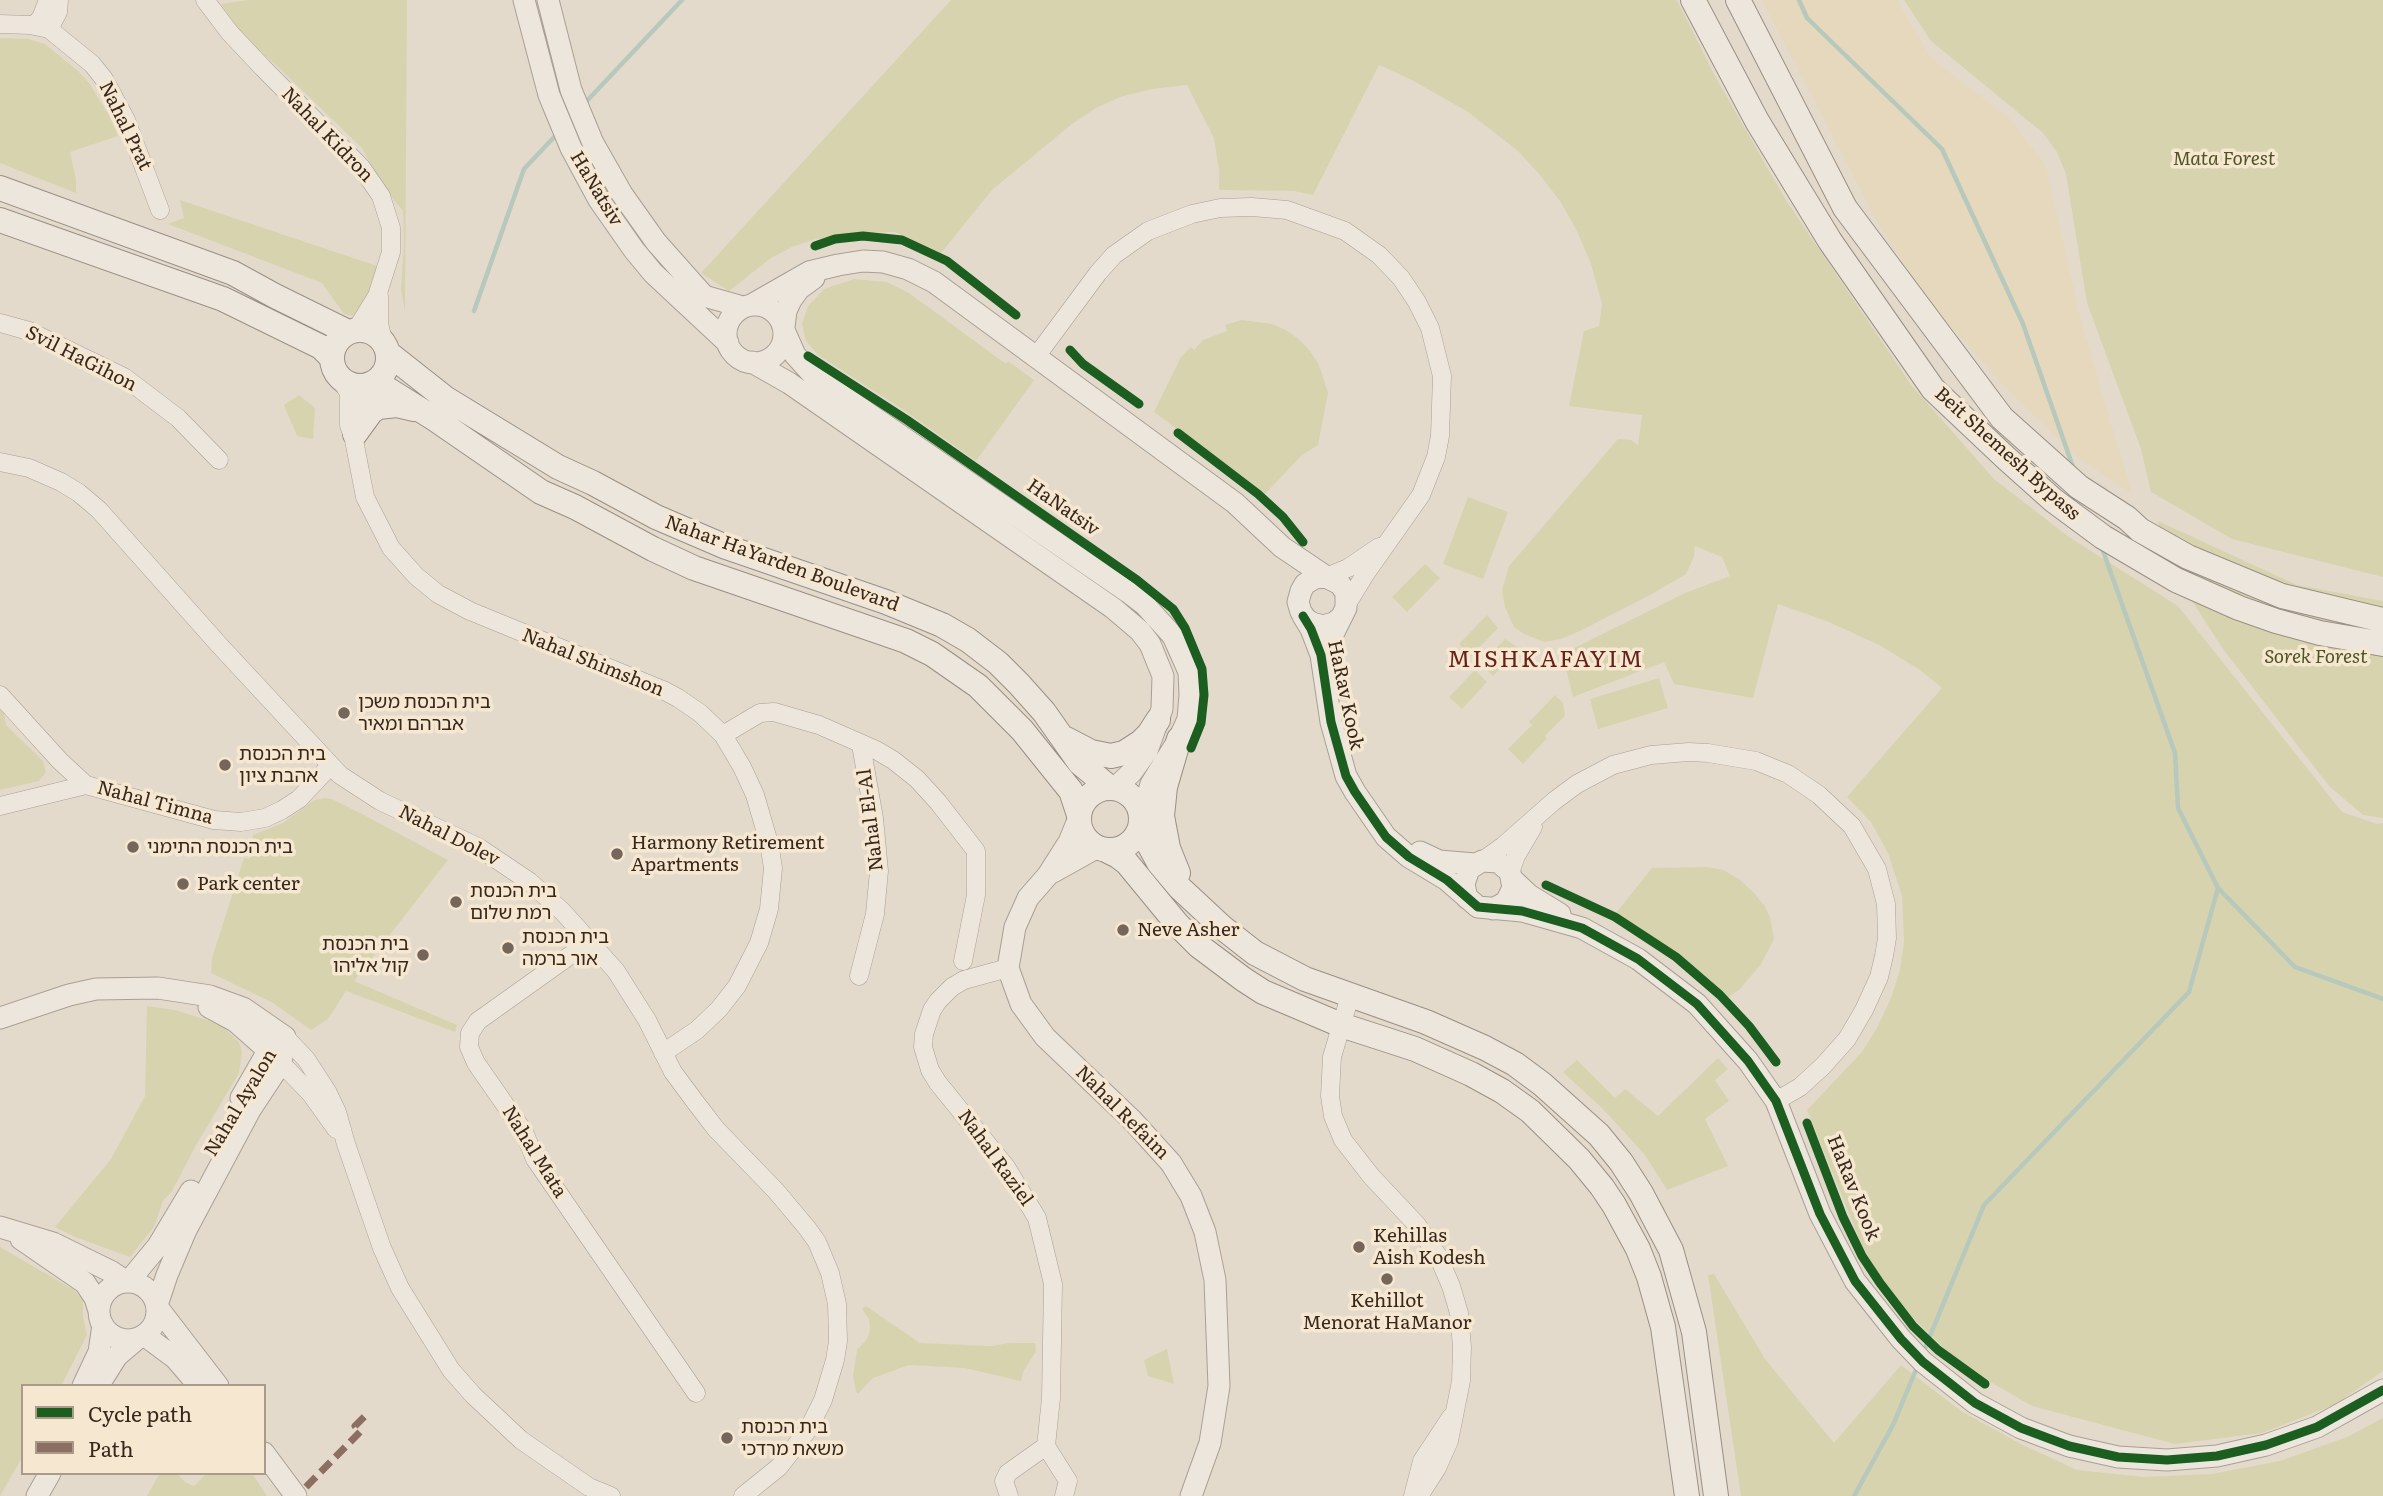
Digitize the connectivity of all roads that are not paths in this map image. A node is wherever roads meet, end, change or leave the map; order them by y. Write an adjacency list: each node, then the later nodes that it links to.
1 (48, 0): 9 (street)
2 (59, 0): 9 (street)
3 (205, 0): 14 (street, Nahal Kidron)
4 (524, 0): 19 (street, HaNatsiv)
5 (548, 0): 15 (street, HaNatsiv)
6 (1693, 0): 35 (main road, Beit Shemesh Bypass)
7 (1738, 0): 34 (main road, Beit Shemesh Bypass)
8 (0, 24): 9 (street)
9 (42, 27): 11 (street, Nahal Prat)
10 (0, 188): 18 (main road)
11 (160, 210)
12 (0, 220): 23 (main road)
13 (838, 265): 15 (street, HaRav Kook); 17 (street, HaRav Kook); 21 (street, HaRav Kook)
14 (379, 292): 18 (street, Nahal Kidron); 20 (street, Nahal Kidron)
15 (748, 305): 17 (street); 19 (street)
16 (0, 323): 27 (street, Svil HaGihon)
17 (784, 329): 22 (street); 41 (street, HaNatsiv)
18 (352, 331): 20 (main road); 23 (main road)
19 (728, 343): 22 (street)
20 (385, 347): 24 (main road); 40 (main road, Nahar HaYarden Boulevard)
21 (1035, 358): 29 (street, HaRav Kook); 30 (street)
22 (752, 362): 38 (street)
23 (335, 366): 24 (main road); 26 (street, Nahal Shimshon)
24 (374, 383): 25 (main road, Nahar HaYarden Boulevard); 26 (street, Nahal Shimshon)
25 (424, 412): 26 (main road); 50 (main road, Nahar HaYarden Boulevard)
26 (354, 437): 39 (street, Nahal Shimshon)
27 (219, 460)
28 (0, 462): 44 (street, Nahal Dolev)
29 (1267, 533): 31 (street, HaRav Kook); 32 (street, HaRav Kook)
30 (1391, 539): 31 (street); 33 (street)
31 (1326, 577): 32 (street); 33 (street)
32 (1301, 607): 33 (street); 36 (street, HaRav Kook)
33 (1344, 611): 36 (street, HaRav Kook)
34 (2383, 620)
35 (2383, 644)
36 (1325, 671): 52 (street, HaRav Kook)
37 (0, 695): 43 (street, Nahal Timna)
38 (1158, 720): 40 (main road); 46 (street)
39 (723, 735): 42 (street); 70 (street, Nahal Shimshon)
40 (1063, 737): 46 (main road, Nahar HaYarden Boulevard)
41 (1179, 739): 51 (street, HaNatsiv); 58 (main road)
42 (861, 746): 62 (street); 64 (street, Nahal El-Al)
43 (60, 761): 45 (street, Nahal Timna); 47 (street)
44 (330, 766): 45 (street, Nahal Timna); 61 (street, Nahal Dolev)
45 (86, 785): 47 (street, Nahal Timna)
46 (1112, 788): 50 (main road); 51 (main road)
47 (52, 793): 48 (street, Nahal Timna)
48 (0, 806)
49 (1545, 810): 54 (street); 56 (street); 72 (street)
50 (1079, 817): 53 (main road); 55 (street, Nahal Refaim)
51 (1141, 823): 53 (main road); 58 (main road)
52 (1377, 824): 54 (street, HaRav Kook); 57 (street, HaRav Kook)
53 (1101, 849): 55 (street, Nahal Refaim); 68 (main road)
54 (1479, 862): 56 (street); 57 (street)
55 (1048, 875): 63 (street, Nahal Refaim)
56 (1511, 876): 59 (street); 60 (street, HaRav Kook)
57 (1467, 898): 59 (street)
58 (1197, 903): 66 (main road)
59 (1493, 909): 60 (street, HaRav Kook)
60 (1576, 926): 72 (street, HaRav Kook)
61 (589, 939): 70 (street, Nahal Dolev); 84 (street, Nahal Mata)
62 (963, 961)
63 (1008, 968): 86 (street, Nahal Raziel); 99 (street, Nahal Refaim)
64 (859, 976)
65 (176, 992): 67 (street); 69 (street); 71 (street)
66 (1350, 996): 68 (street); 103 (main road)
67 (0, 1018)
68 (1341, 1025): 85 (street); 102 (main road)
69 (285, 1037): 71 (street, Nahal Ayalon); 73 (street)
70 (663, 1053): 96 (street, Nahal Dolev)
71 (275, 1057): 73 (street); 75 (street, Nahal Ayalon); 76 (street, Nahal Ayalon)
72 (1776, 1101): 83 (street, HaRav Kook)
73 (346, 1144): 95 (street)
74 (4, 1228): 75 (street); 77 (street)
75 (128, 1282): 76 (street); 77 (street)
76 (157, 1307): 78 (street); 82 (street)
77 (101, 1318): 78 (street); 79 (street)
78 (141, 1337): 80 (street); 81 (street)
79 (84, 1384)
80 (99, 1384)
81 (197, 1384)
82 (216, 1384)
83 (2383, 1390)
84 (696, 1393)
85 (1457, 1408): 100 (street); 101 (street)
86 (1046, 1446): 97 (street); 98 (street)
87 (266, 1456): 94 (street)
88 (34, 1475): 91 (street)
89 (49, 1475): 92 (street)
90 (264, 1475): 93 (street)
91 (23, 1496)
92 (37, 1496)
93 (279, 1496)
94 (296, 1496)
95 (611, 1496)
96 (743, 1496)
97 (1009, 1496)
98 (1064, 1496)
99 (1191, 1496)
100 (1413, 1496)
101 (1419, 1496)
102 (1687, 1496)
103 (1716, 1496)

